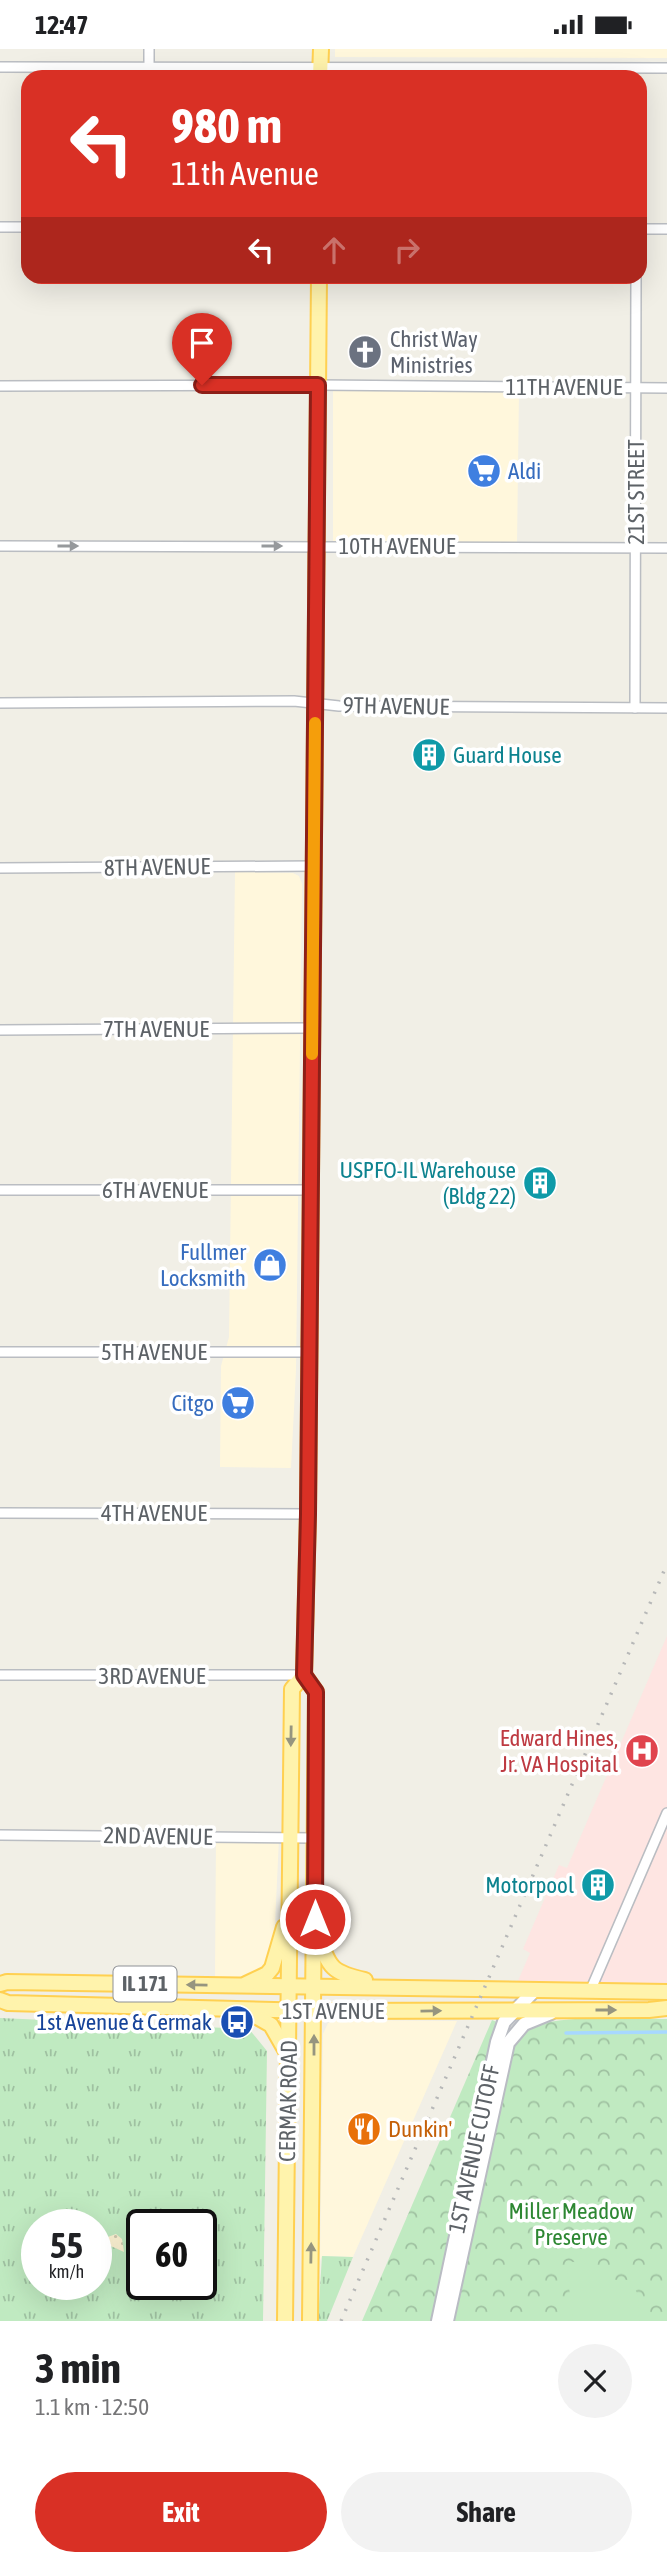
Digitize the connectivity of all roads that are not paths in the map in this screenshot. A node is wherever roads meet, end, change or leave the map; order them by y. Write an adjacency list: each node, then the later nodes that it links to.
1 (149, 49): 4 (street)
2 (320, 49): 7 (main road)
3 (0, 67): 4 (street)
4 (149, 67): 6 (street)
5 (667, 68): 8 (street)
6 (252, 70)
7 (320, 70)
8 (647, 71)
9 (0, 227): 10 (street)
10 (21, 227)
11 (647, 229): 12 (street)
12 (667, 229)
13 (319, 284): 15 (main road, CERMAK ROAD)
14 (636, 284): 17 (street, 21ST STREET)
15 (318, 385): 16 (street, 11TH AVENUE); 17 (street, 11TH AVENUE); 20 (main road, CERMAK ROAD)
16 (0, 386)
17 (636, 388): 18 (street, 11TH AVENUE); 21 (street, 21ST STREET)
18 (667, 388)
19 (0, 546): 20 (street, 10TH AVENUE, one-way to 20)
20 (316, 546): 21 (street, 10TH AVENUE); 24 (main road, CERMAK ROAD)
21 (636, 548): 22 (street, 10TH AVENUE); 25 (street, 21ST STREET)
22 (667, 548)
23 (0, 703): 24 (street, 9TH AVENUE)
24 (315, 704): 25 (street, 9TH AVENUE); 27 (main road, CERMAK ROAD)
25 (635, 708): 26 (street, 9TH AVENUE)
26 (667, 708)
27 (313, 866): 28 (street, 8TH AVENUE); 29 (main road, CERMAK ROAD)
28 (0, 868)
29 (312, 1028): 30 (street, 7TH AVENUE); 32 (main road, CERMAK ROAD)
30 (0, 1030)
31 (0, 1190): 32 (street, 6TH AVENUE)
32 (310, 1190): 34 (main road, CERMAK ROAD)
33 (0, 1352): 34 (street, 5TH AVENUE)
34 (309, 1352): 36 (main road, CERMAK ROAD)
35 (0, 1513): 36 (street, 4TH AVENUE)
36 (308, 1514): 38 (main road, CERMAK ROAD)
37 (0, 1675): 38 (street, 3RD AVENUE)
38 (304, 1675): 41 (main road, CERMAK ROAD, one-way to 41); 42 (main road, CERMAK ROAD)
39 (667, 1813): 45 (street)
40 (0, 1835): 41 (street, 2ND AVENUE)
41 (290, 1837): 42 (street, 2ND AVENUE); 43 (main road, CERMAK ROAD)
42 (315, 1838): 44 (main road, CERMAK ROAD)
43 (289, 1908): 47 (main road); 48 (main road, CERMAK ROAD)
44 (315, 1919): 49 (main road, CERMAK ROAD); 50 (main road)
45 (594, 1983): 51 (main road, 1ST AVENUE / IL 171); 52 (main road, 1ST AVENUE / IL 171)
46 (0, 1984): 47 (main road, 1ST AVENUE / IL 171, one-way to 46)
47 (244, 1985): 48 (main road, 1ST AVENUE / IL 171)
48 (289, 1986): 49 (main road, 1ST AVENUE / IL 171); 56 (main road, CERMAK ROAD)
49 (314, 1986): 50 (main road, 1ST AVENUE / IL 171); 57 (main road, CERMAK ROAD)
50 (394, 1987): 51 (main road, 1ST AVENUE / IL 171)
51 (536, 1989): 58 (main road, 1ST AVENUE CUTOFF)
52 (667, 1992)
53 (0, 2000): 55 (main road, 1ST AVENUE / IL 171)
54 (667, 2008): 59 (main road, 1ST AVENUE / IL 171, one-way to 54)
55 (243, 2010): 56 (main road, 1ST AVENUE / IL 171); 60 (main road)
56 (289, 2011): 57 (main road, 1ST AVENUE / IL 171); 60 (main road, CERMAK ROAD)
57 (314, 2011): 58 (main road, 1ST AVENUE / IL 171, one-way to 58); 62 (main road, CERMAK ROAD, one-way to 57)
58 (513, 2011): 59 (main road, 1ST AVENUE / IL 171); 63 (main road, 1ST AVENUE CUTOFF)
59 (558, 2011): 64 (main road, 1ST AVENUE CUTOFF)
60 (289, 2057): 61 (main road, CERMAK ROAD)
61 (285, 2321)
62 (310, 2321)
63 (438, 2321)
64 (447, 2321)

